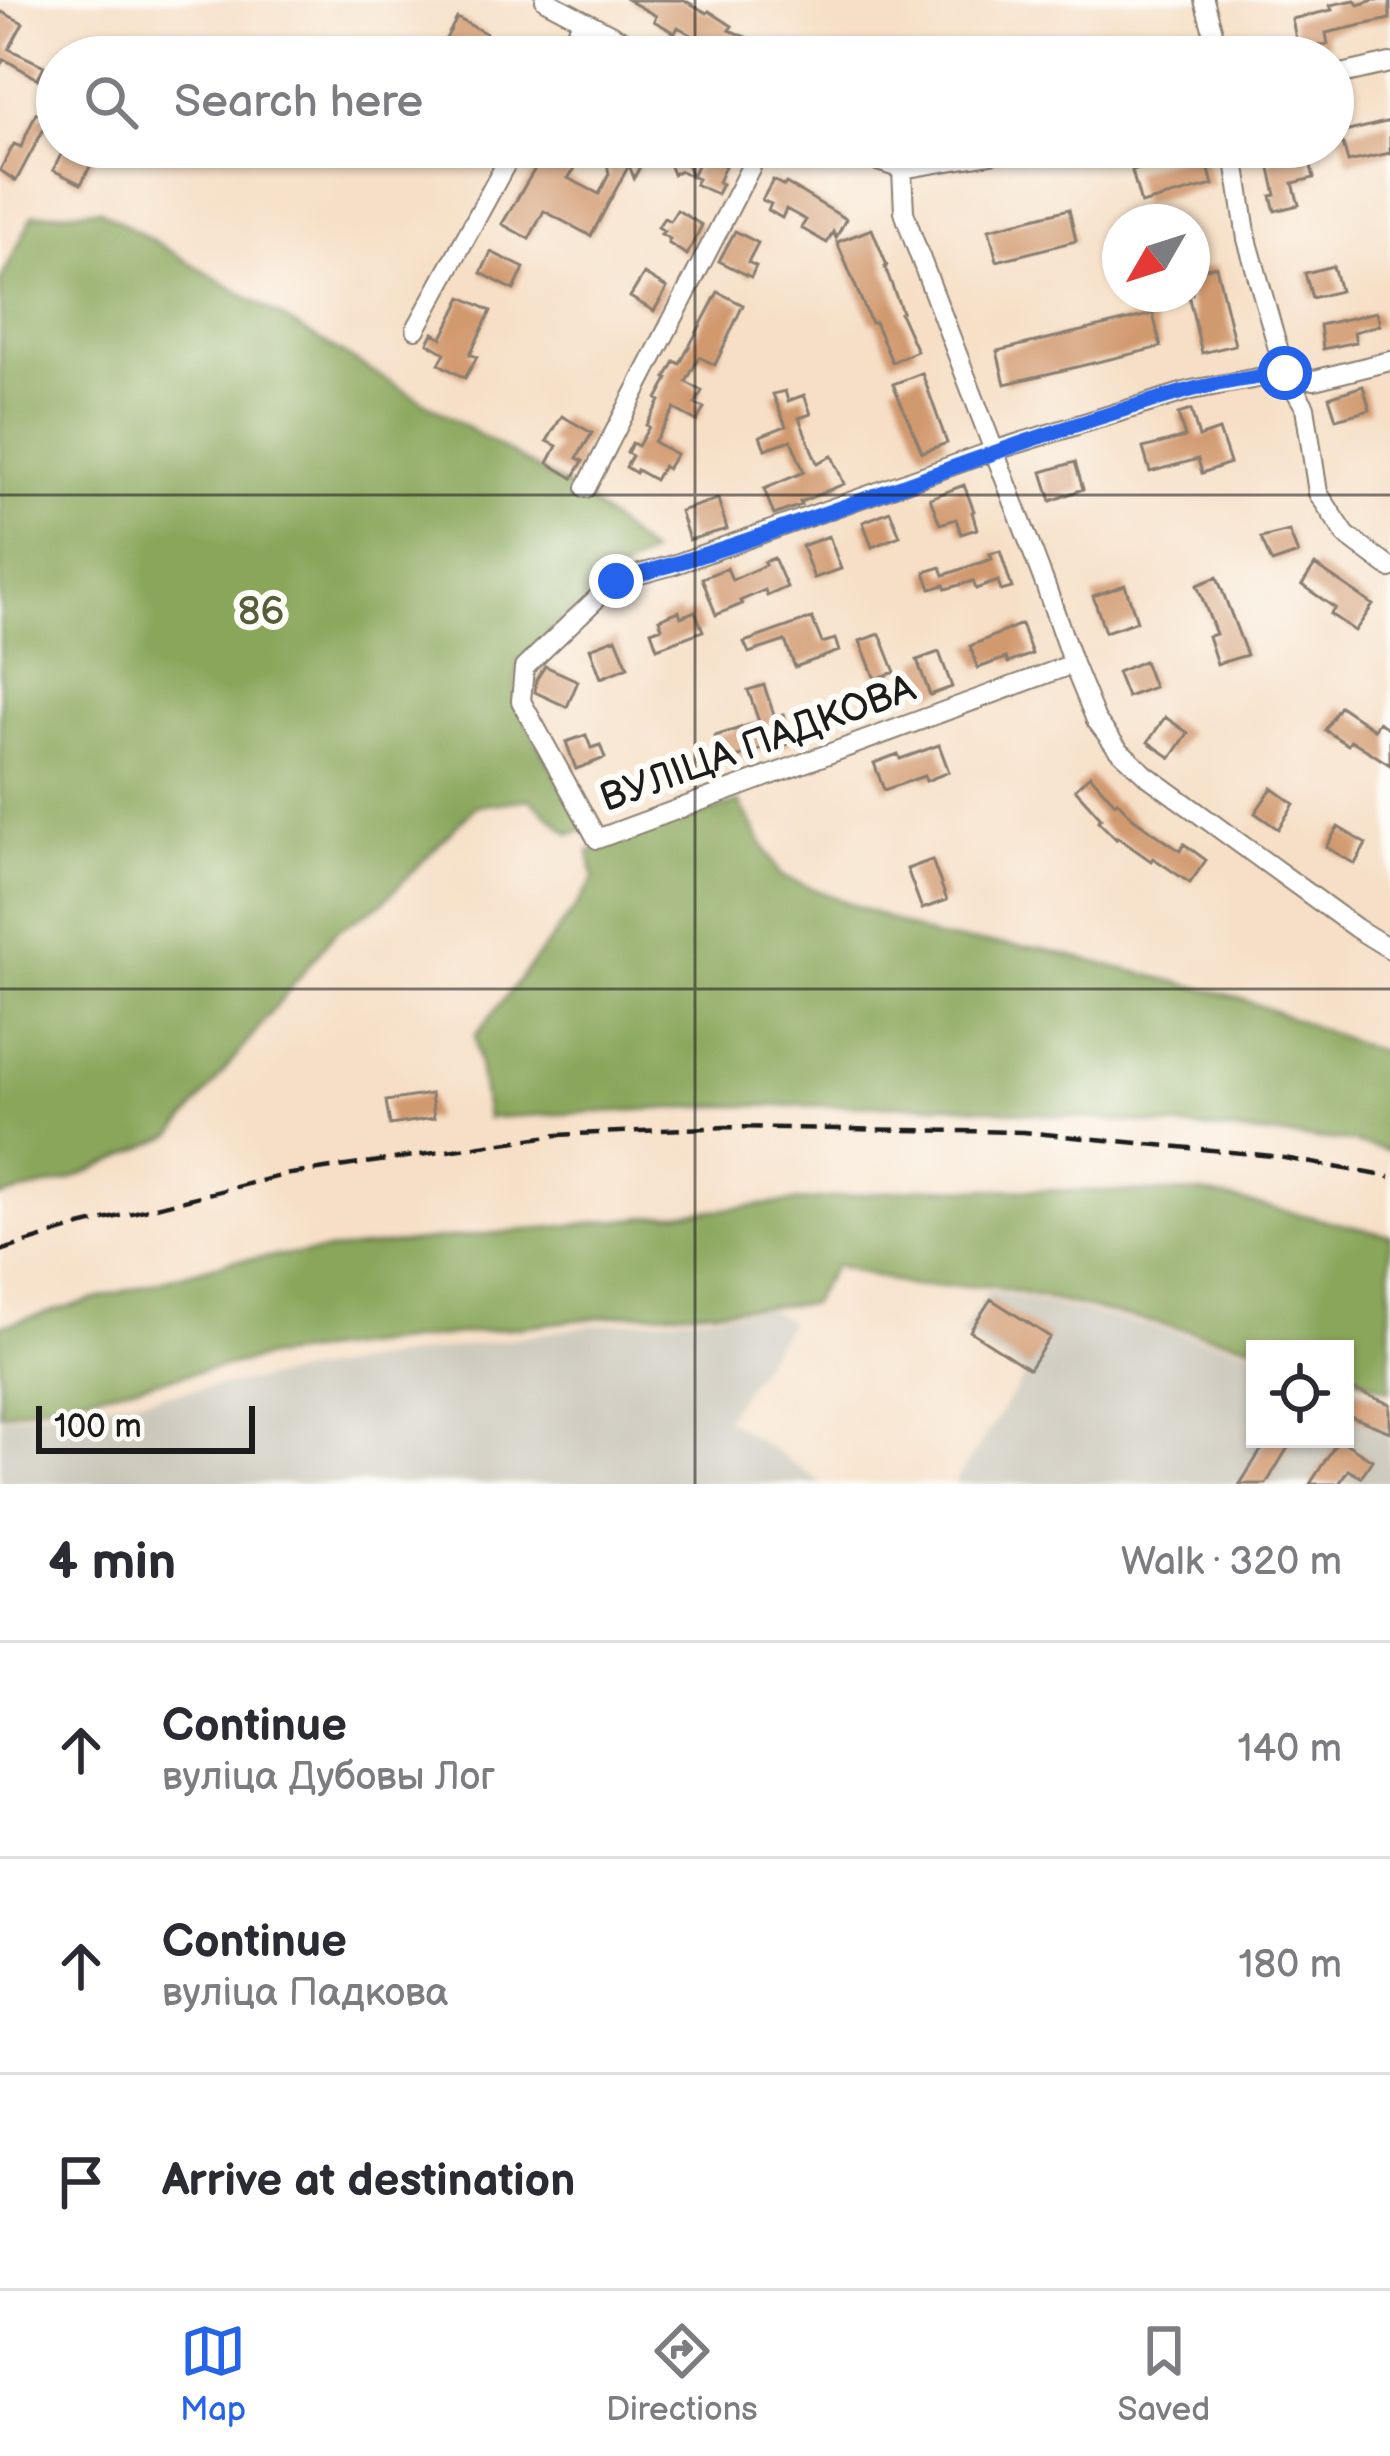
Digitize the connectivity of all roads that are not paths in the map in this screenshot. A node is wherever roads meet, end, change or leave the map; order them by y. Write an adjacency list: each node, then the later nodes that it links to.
1 (545, 0): 3 (street)
2 (1204, 0): 6 (street)
3 (583, 20): 4 (street); 5 (street)
4 (575, 36)
5 (613, 36)
6 (1214, 36)
7 (1390, 63): 8 (street)
8 (1354, 71)
9 (504, 168): 15 (street)
10 (750, 168): 19 (street)
11 (899, 168): 14 (street)
12 (908, 168): 14 (street)
13 (1235, 168): 17 (street)
14 (902, 169): 18 (street)
15 (416, 329)
16 (1390, 361): 17 (street)
17 (1285, 373): 18 (street); 20 (street)
18 (993, 452): 21 (street); 21 (street, ВУЛІЦА ПАДКОВА)
19 (586, 488)
20 (1390, 568)
21 (1072, 664): 22 (street)
22 (1390, 949)

